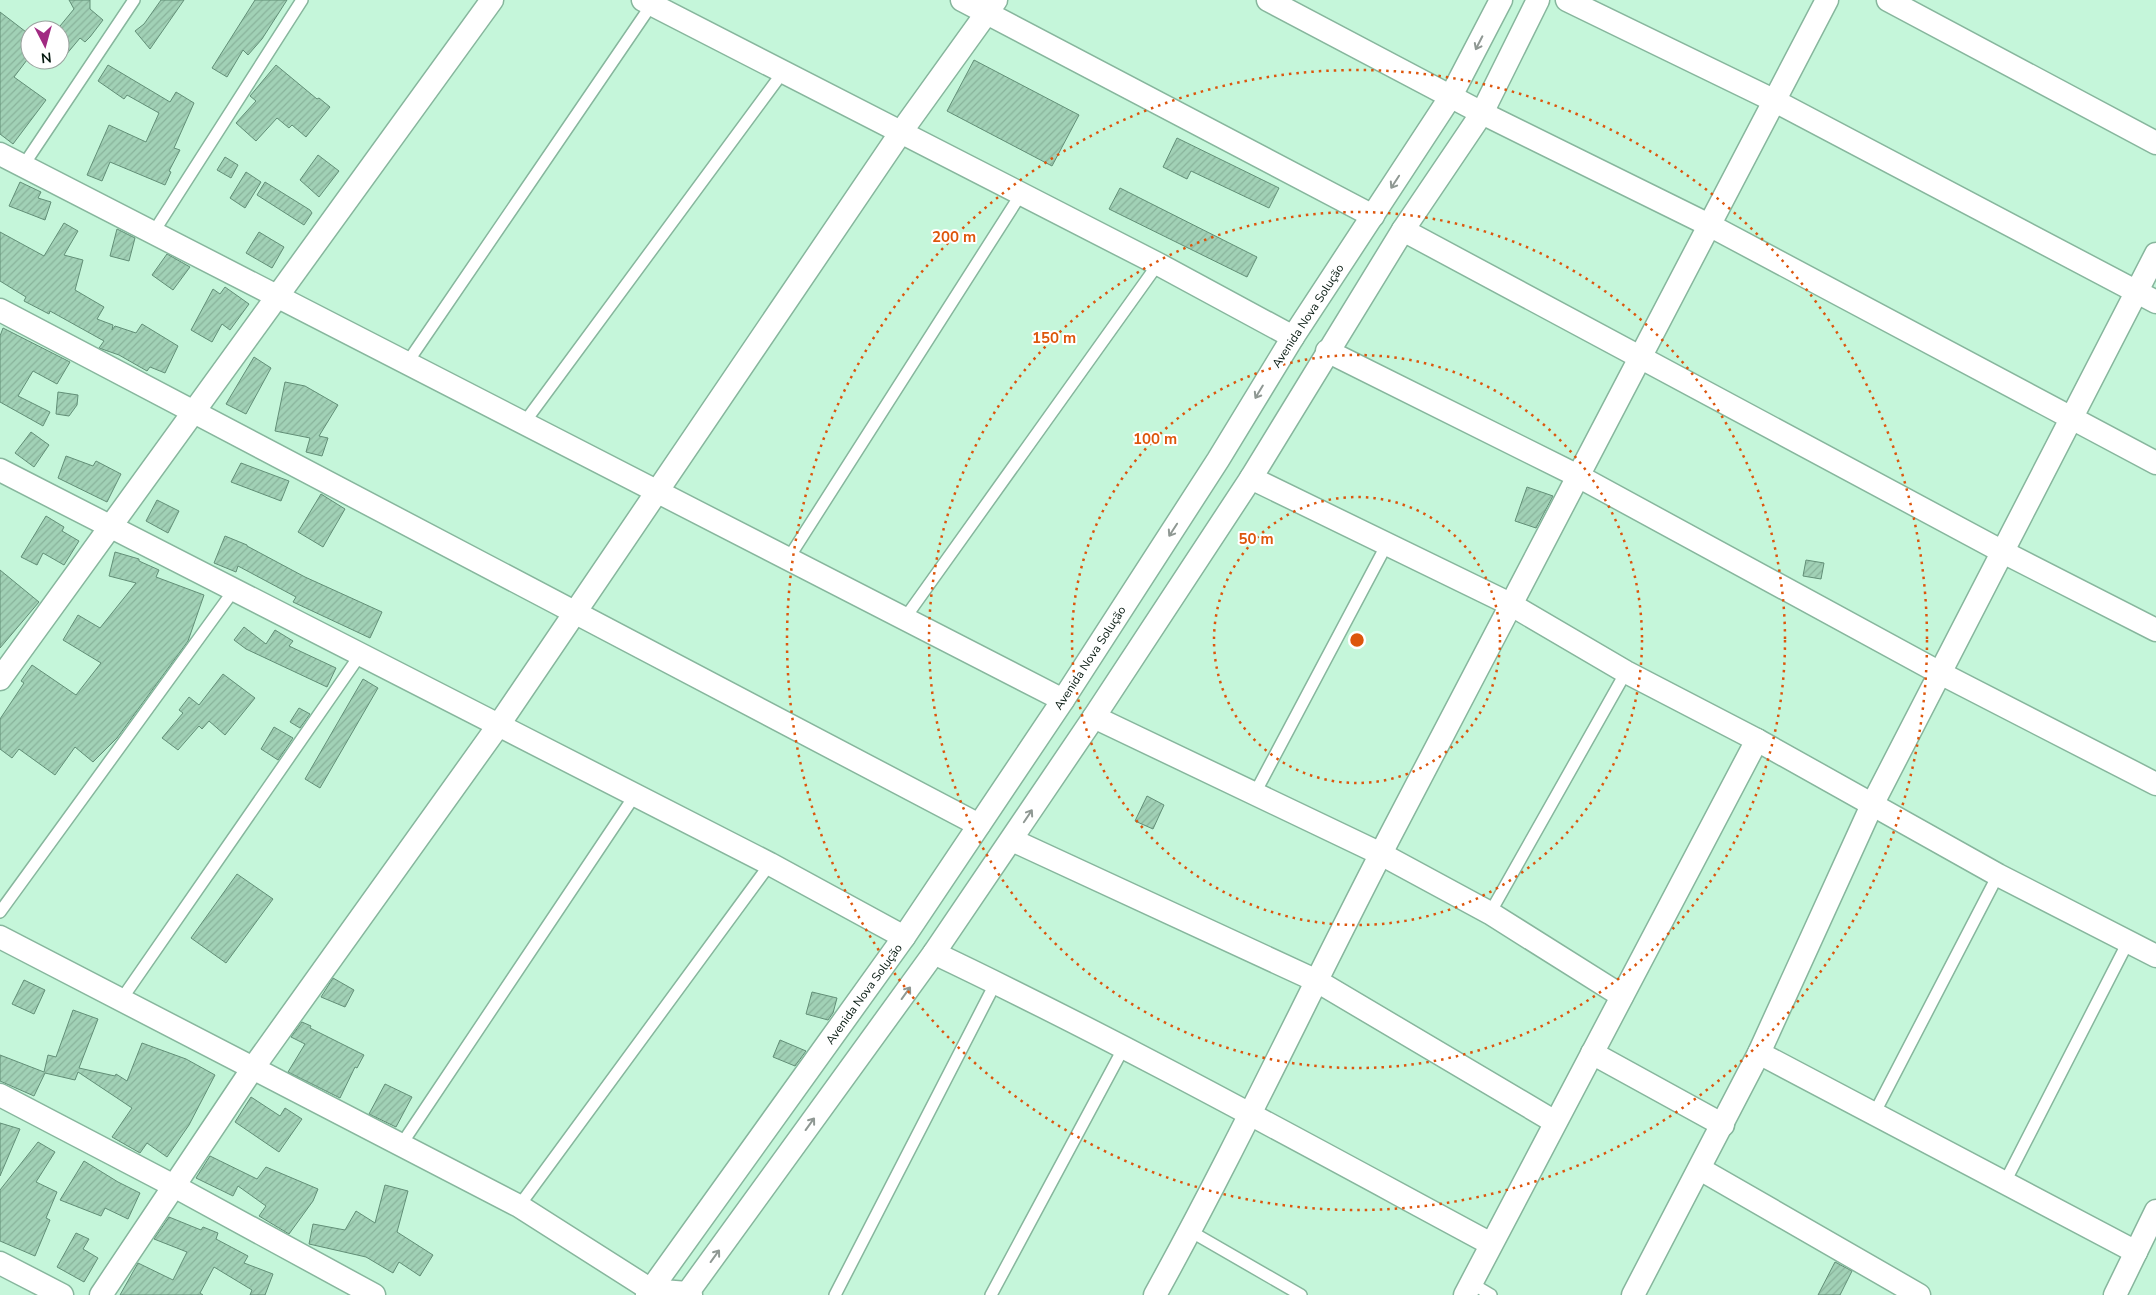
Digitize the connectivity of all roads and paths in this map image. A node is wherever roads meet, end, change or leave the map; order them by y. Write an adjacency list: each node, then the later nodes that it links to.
1 (134, 0): 20 (lane)
2 (302, 0): 25 (lane)
3 (492, 0): 28 (street)
4 (962, 0): 12 (street)
5 (1268, 0): 14 (street)
6 (1501, 0): 14 (street, Avenida Nova Solução, one-way to 14)
7 (1538, 0): 16 (street)
8 (1567, 0): 15 (street)
9 (1827, 0): 15 (street)
10 (1888, 0): 18 (street)
11 (647, 2): 13 (street); 34 (lane)
12 (991, 6): 17 (street); 22 (street)
13 (783, 72): 17 (street); 37 (lane)
14 (1451, 96): 16 (street); 22 (street, Avenida Nova Solução, one-way to 22)
15 (1775, 101): 23 (street); 29 (street)
16 (1482, 113): 23 (street); 24 (street)
17 (901, 132): 21 (street); 42 (street)
18 (2156, 142)
19 (0, 154): 20 (street)
20 (23, 166): 25 (street)
21 (1021, 194): 27 (street); 46 (lane)
22 (1373, 216): 31 (street, Avenida Nova Solução)
23 (1711, 226): 33 (street); 36 (street)
24 (1403, 230): 32 (street); 33 (street)
25 (153, 233): 28 (street)
26 (2156, 254): 29 (street)
27 (1158, 264): 31 (street); 50 (lane)
28 (278, 297): 34 (street); 35 (street)
29 (2147, 297): 36 (street)
30 (0, 310): 35 (street)
31 (1293, 337): 56 (street, Avenida Nova Solução, one-way to 56)
32 (1327, 351): 40 (street); 41 (street)
33 (1641, 358): 40 (street); 45 (street)
34 (407, 363): 37 (street)
35 (194, 412): 43 (street); 49 (street)
36 (2073, 418): 38 (street); 45 (street)
37 (524, 423): 42 (street)
38 (2156, 463)
39 (0, 470): 43 (street)
40 (1578, 476): 48 (street); 54 (street)
41 (1250, 478): 44 (street); 57 (street)
42 (657, 492): 46 (street); 49 (street)
43 (110, 527): 47 (street); 55 (street)
44 (1387, 544): 48 (street); 61 (lane)
45 (2003, 552): 51 (street); 54 (street)
46 (788, 558): 50 (street)
47 (234, 590): 52 (street); 69 (lane)
48 (1510, 604): 53 (street); 66 (street)
49 (575, 612): 58 (street); 64 (street)
50 (905, 618): 56 (street)
51 (2156, 630)
52 (360, 654): 58 (street); 79 (lane)
53 (1626, 672): 59 (street); 70 (lane)
54 (1940, 673): 60 (street); 63 (street)
55 (0, 679)
56 (1063, 700): 64 (street, Avenida Nova Solução)
57 (1094, 717): 61 (street); 65 (street, one-way to 57)
58 (498, 726): 62 (street); 83 (street)
59 (1757, 740): 63 (street); 78 (street)
60 (2156, 784)
61 (1255, 793): 66 (street)
62 (635, 795): 67 (street); 89 (lane)
63 (1872, 805): 68 (street); 82 (street)
64 (979, 824): 72 (street, Avenida Nova Solução)
65 (1012, 840): 74 (street); 76 (street)
66 (1380, 854): 70 (street); 76 (street)
67 (770, 864): 72 (street); 93 (lane)
68 (1998, 875): 73 (street); 85 (lane)
69 (0, 912)
70 (1490, 913): 78 (street)
71 (0, 937): 79 (street)
72 (904, 938): 100 (street, Avenida Nova Solução)
73 (2128, 942): 75 (street); 91 (lane)
74 (934, 953): 77 (street); 101 (street, one-way to 74)
75 (2156, 956)
76 (1317, 981): 86 (street); 87 (street)
77 (996, 982): 80 (street); 105 (lane)
78 (1622, 996): 81 (street)
79 (121, 1000): 83 (street)
80 (1123, 1049): 86 (street); 106 (lane)
81 (1592, 1053): 87 (street); 88 (street)
82 (1759, 1054): 85 (street); 88 (street)
83 (253, 1068): 89 (street); 92 (street)
84 (0, 1095): 92 (street)
85 (1874, 1114): 91 (street)
86 (1249, 1115): 95 (street); 96 (street)
87 (1555, 1122): 96 (street)
88 (1723, 1125): 90 (street)
89 (401, 1145): 93 (street)
90 (1700, 1169): 110 (street); 111 (street)
91 (2005, 1182): 97 (street)
92 (174, 1186): 103 (street); 104 (street)
93 (518, 1206): 100 (street)
94 (2156, 1211): 97 (street)
95 (1190, 1231): 107 (street); 108 (lane)
96 (1491, 1244): 99 (street)
97 (2136, 1252): 112 (street)
98 (0, 1263): 102 (street)
99 (1468, 1289): 109 (lane)
100 (649, 1292): 101 (street)
101 (688, 1294)
102 (62, 1295)
103 (101, 1295)
104 (374, 1295)
105 (835, 1295)
106 (991, 1295)
107 (1155, 1295)
108 (1301, 1295)
109 (1491, 1295)
110 (1633, 1295)
111 (1919, 1295)
112 (2115, 1295)

